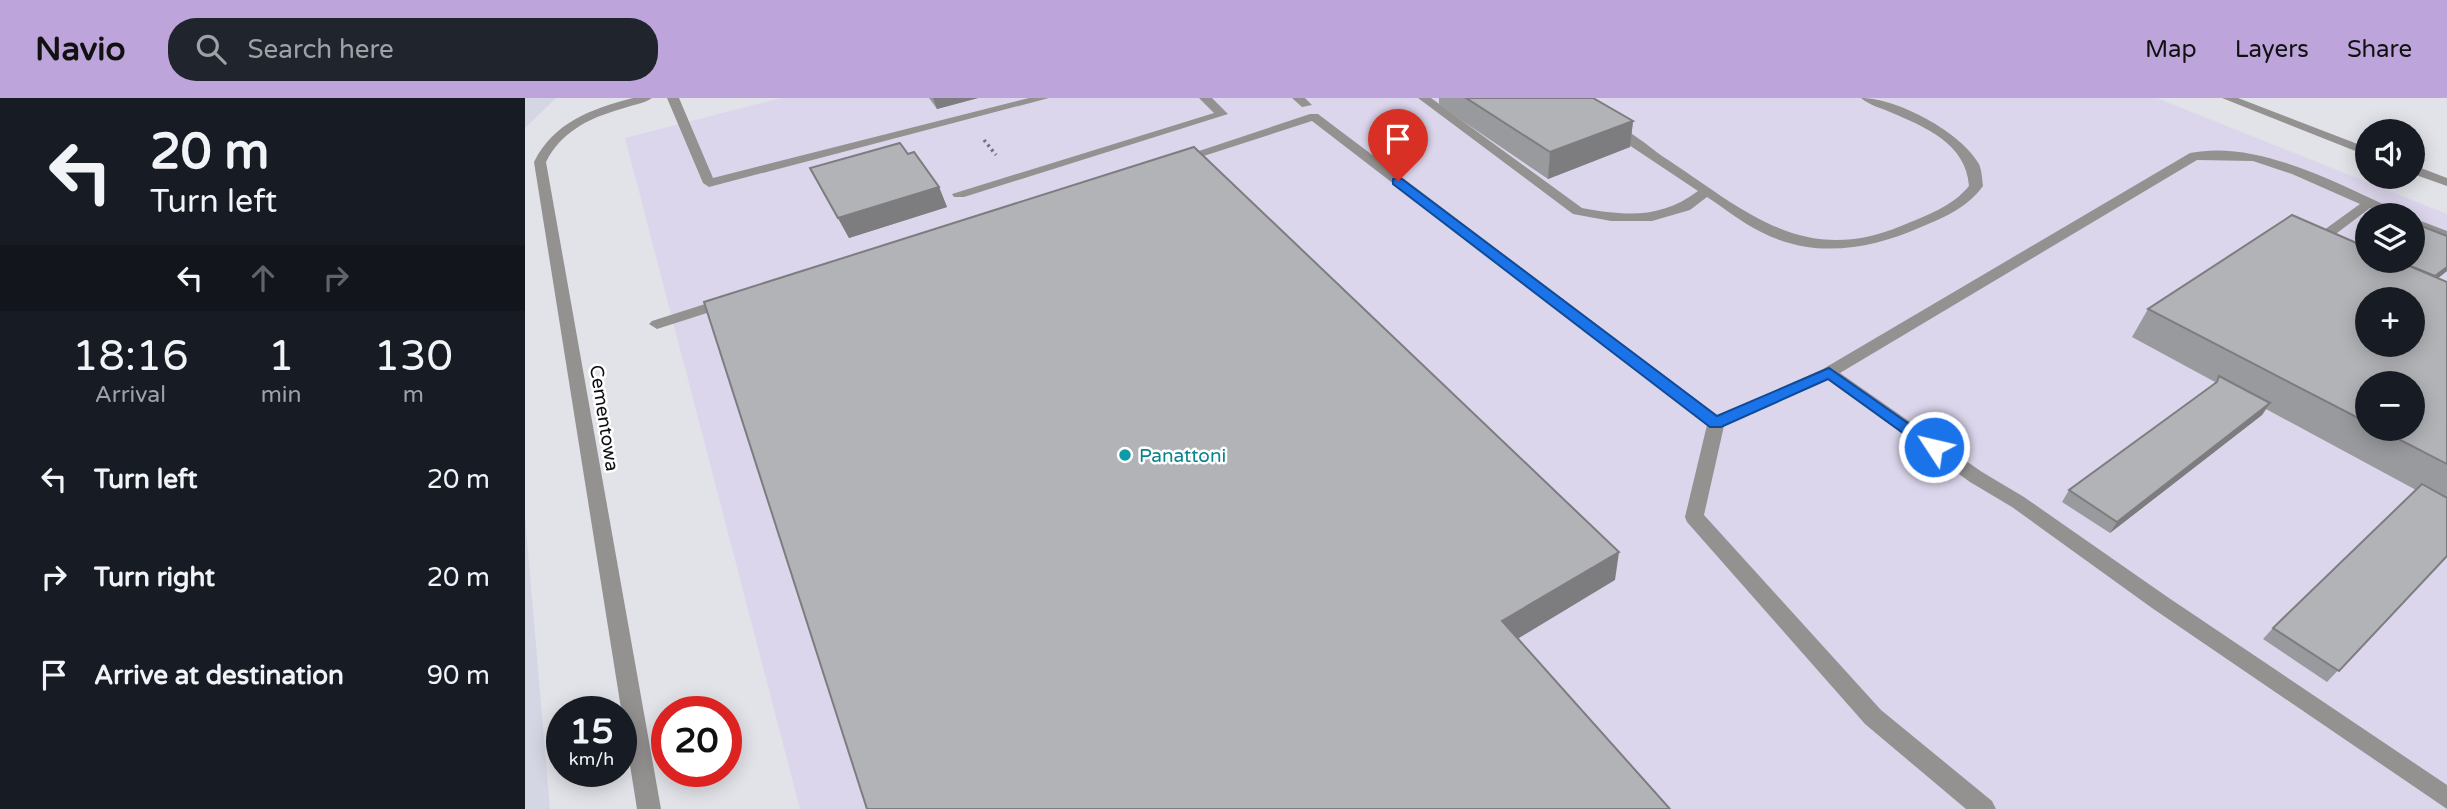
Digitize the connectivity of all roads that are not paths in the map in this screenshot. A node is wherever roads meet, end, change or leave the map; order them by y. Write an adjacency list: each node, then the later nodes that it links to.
1 (600, 98): 10 (lane)
2 (646, 98): 10 (lane, Cementowa)
3 (673, 98): 4 (lane)
4 (1042, 98)
5 (1205, 98): 16 (lane)
6 (1424, 98): 15 (lane)
7 (1867, 98): 15 (lane)
8 (2228, 98): 11 (lane)
9 (1602, 121): 15 (lane)
10 (573, 124): 27 (lane, Cementowa)
11 (2355, 147)
12 (1163, 165): 25 (lane)
13 (2425, 174): 14 (lane)
14 (2447, 182)
15 (1706, 191)
16 (960, 194)
17 (2369, 203): 24 (lane)
18 (2355, 213): 21 (lane)
19 (2425, 227): 20 (lane)
20 (2447, 236)
21 (2308, 248)
22 (737, 299): 23 (lane)
23 (657, 324)
24 (1829, 373): 25 (lane); 26 (lane)
25 (1716, 423): 28 (lane)
26 (2447, 798)
27 (649, 809)
28 (1984, 809)

